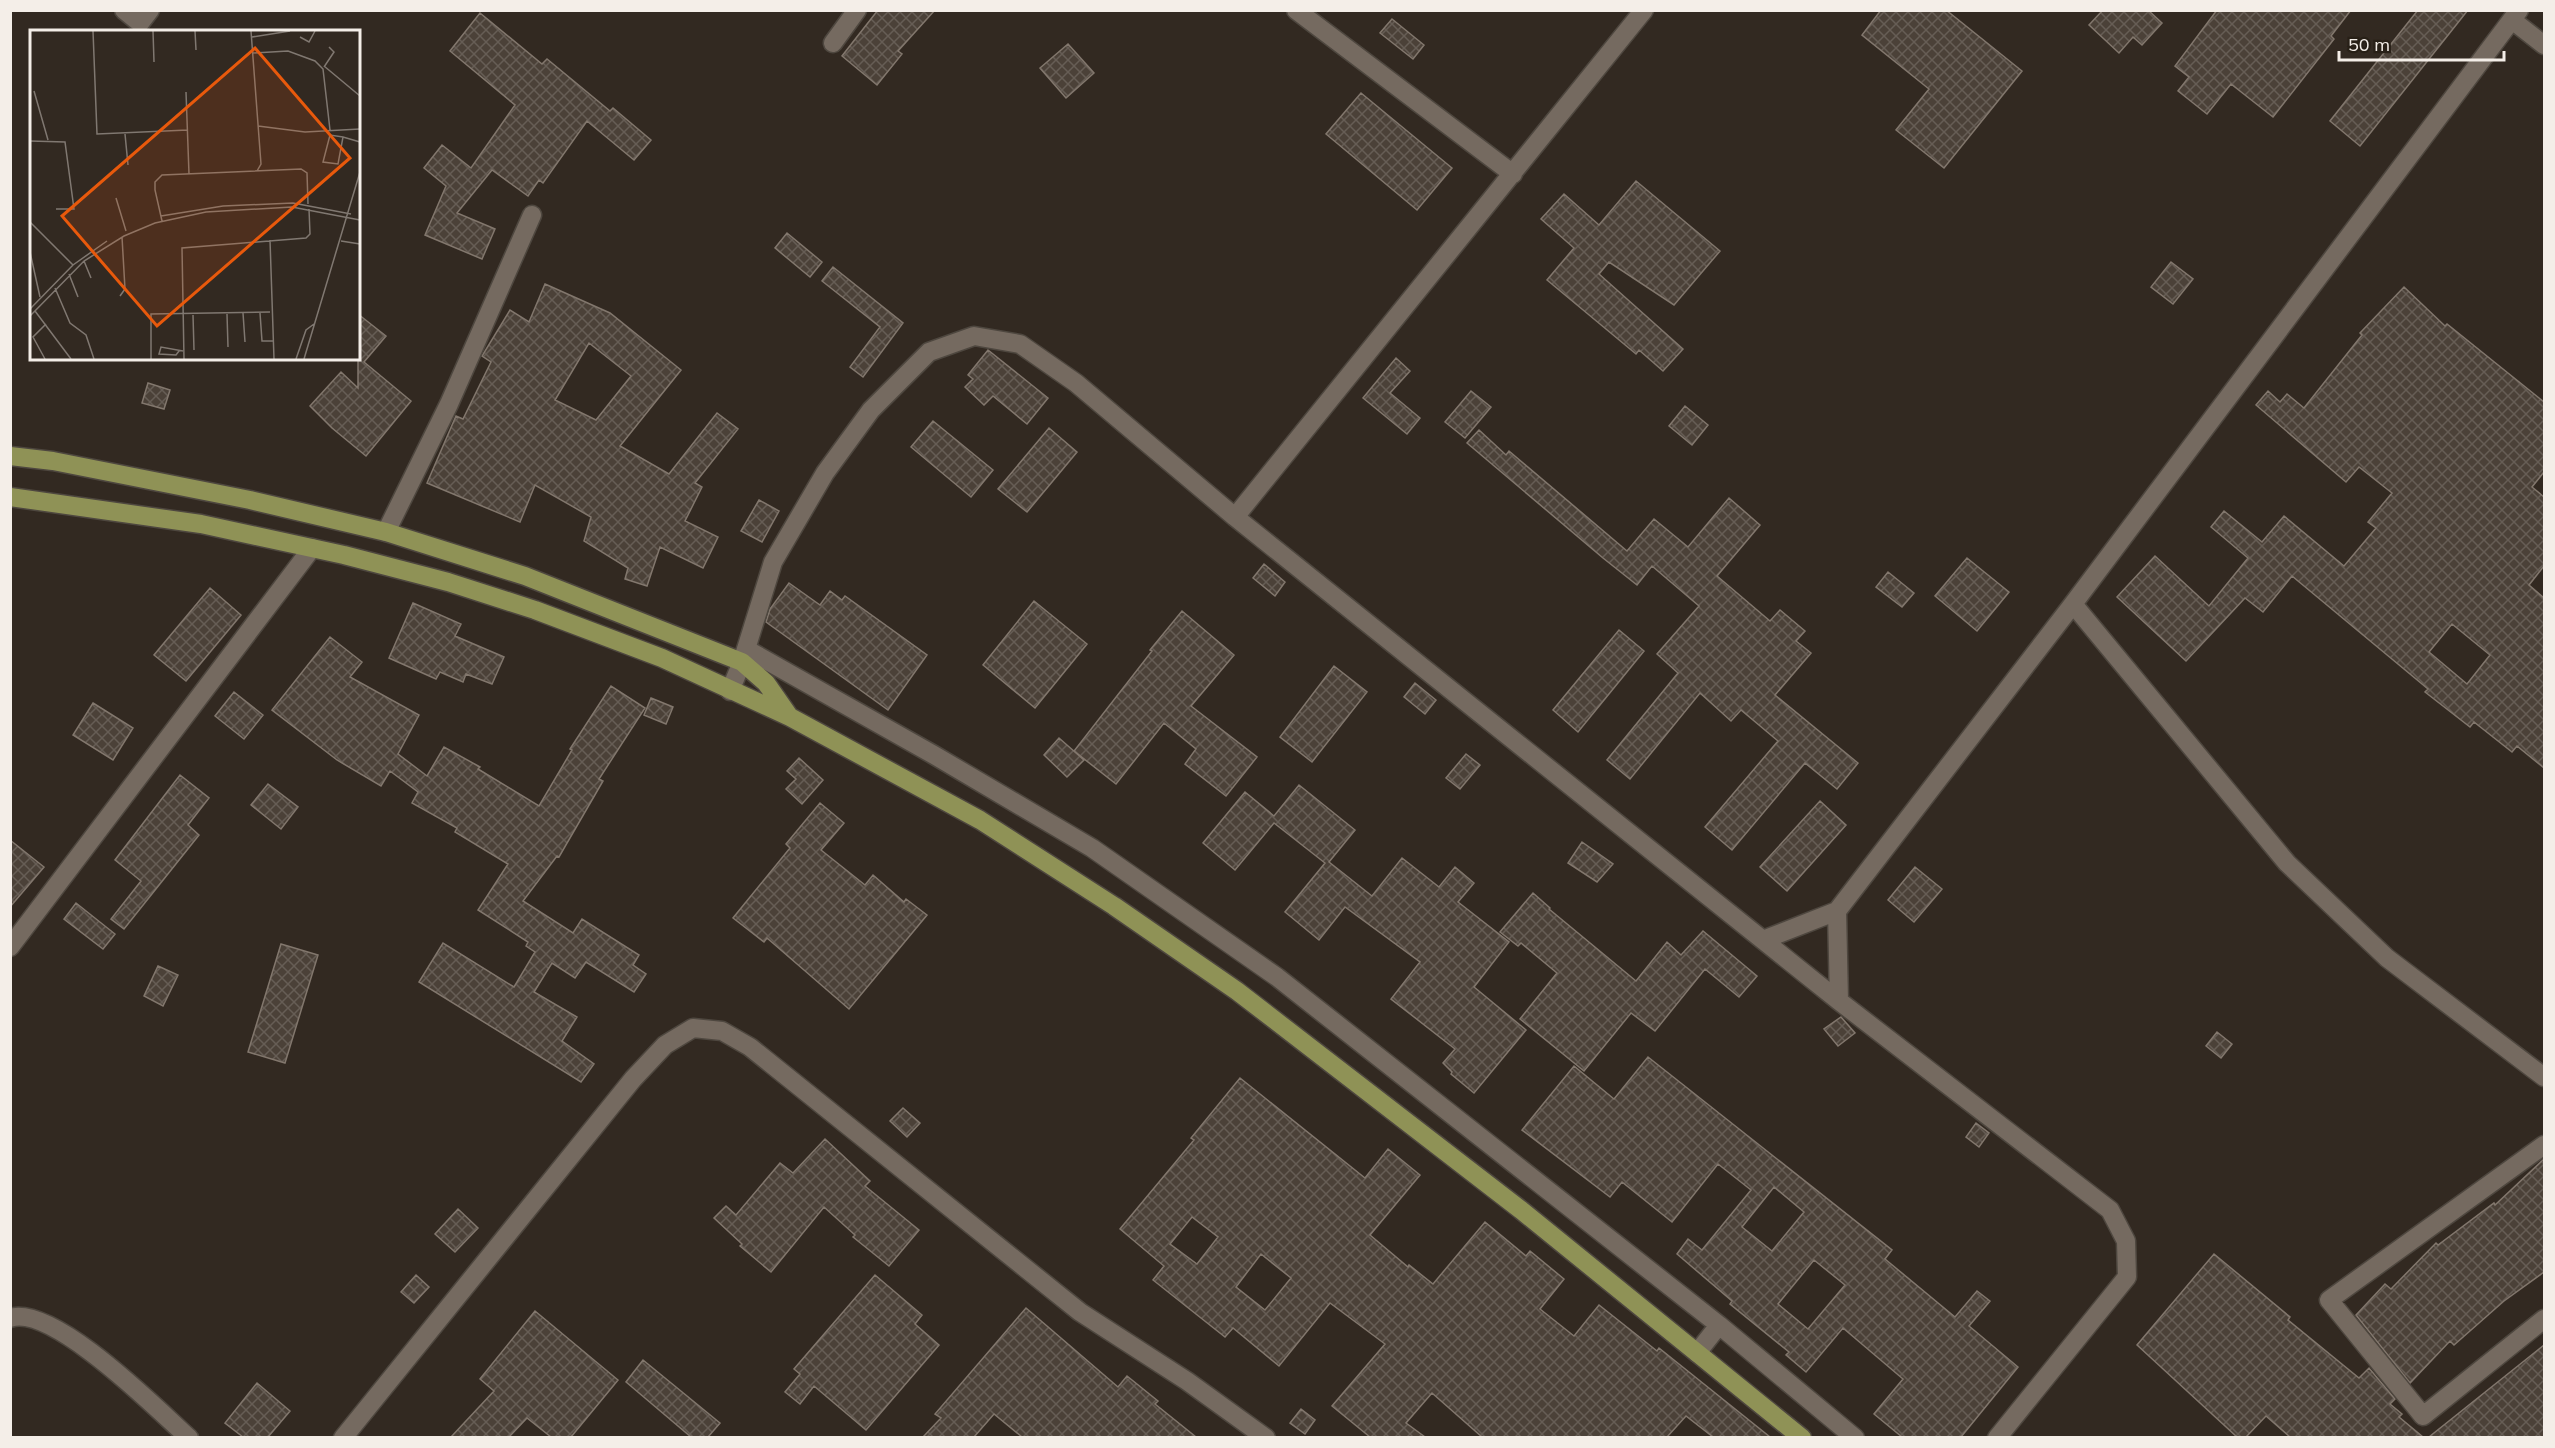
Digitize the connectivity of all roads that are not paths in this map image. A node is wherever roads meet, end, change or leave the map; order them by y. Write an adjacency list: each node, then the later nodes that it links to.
1 (124, 10): 2 (street)
2 (150, 10)
3 (857, 10): 7 (street)
4 (1296, 10): 9 (street)
5 (1644, 10): 9 (street)
6 (2516, 15): 8 (street); 16 (street)
7 (833, 43)
8 (2544, 45)
9 (1513, 174): 13 (street)
10 (532, 215): 14 (street)
11 (10, 456): 14 (main road)
12 (10, 497): 15 (main road)
13 (1235, 517): 17 (street); 21 (street)
14 (386, 532): 17 (main road)
15 (312, 548): 18 (main road); 22 (street)
16 (2073, 604): 20 (street); 24 (street)
17 (744, 655): 18 (street); 19 (main road); 28 (street)
18 (730, 690): 19 (main road)
19 (790, 717): 29 (main road)
20 (1837, 911): 21 (street); 23 (street)
21 (1763, 940): 23 (street)
22 (10, 947)
23 (1839, 1001): 35 (street)
24 (2544, 1077)
25 (2544, 1145): 27 (street)
26 (10, 1318): 30 (street)
27 (2544, 1319)
28 (1719, 1325): 29 (street); 34 (street)
29 (1697, 1353): 33 (main road)
30 (189, 1437)
31 (343, 1437): 32 (street)
32 (1266, 1437)
33 (1802, 1437)
34 (1855, 1437)
35 (1997, 1437)

